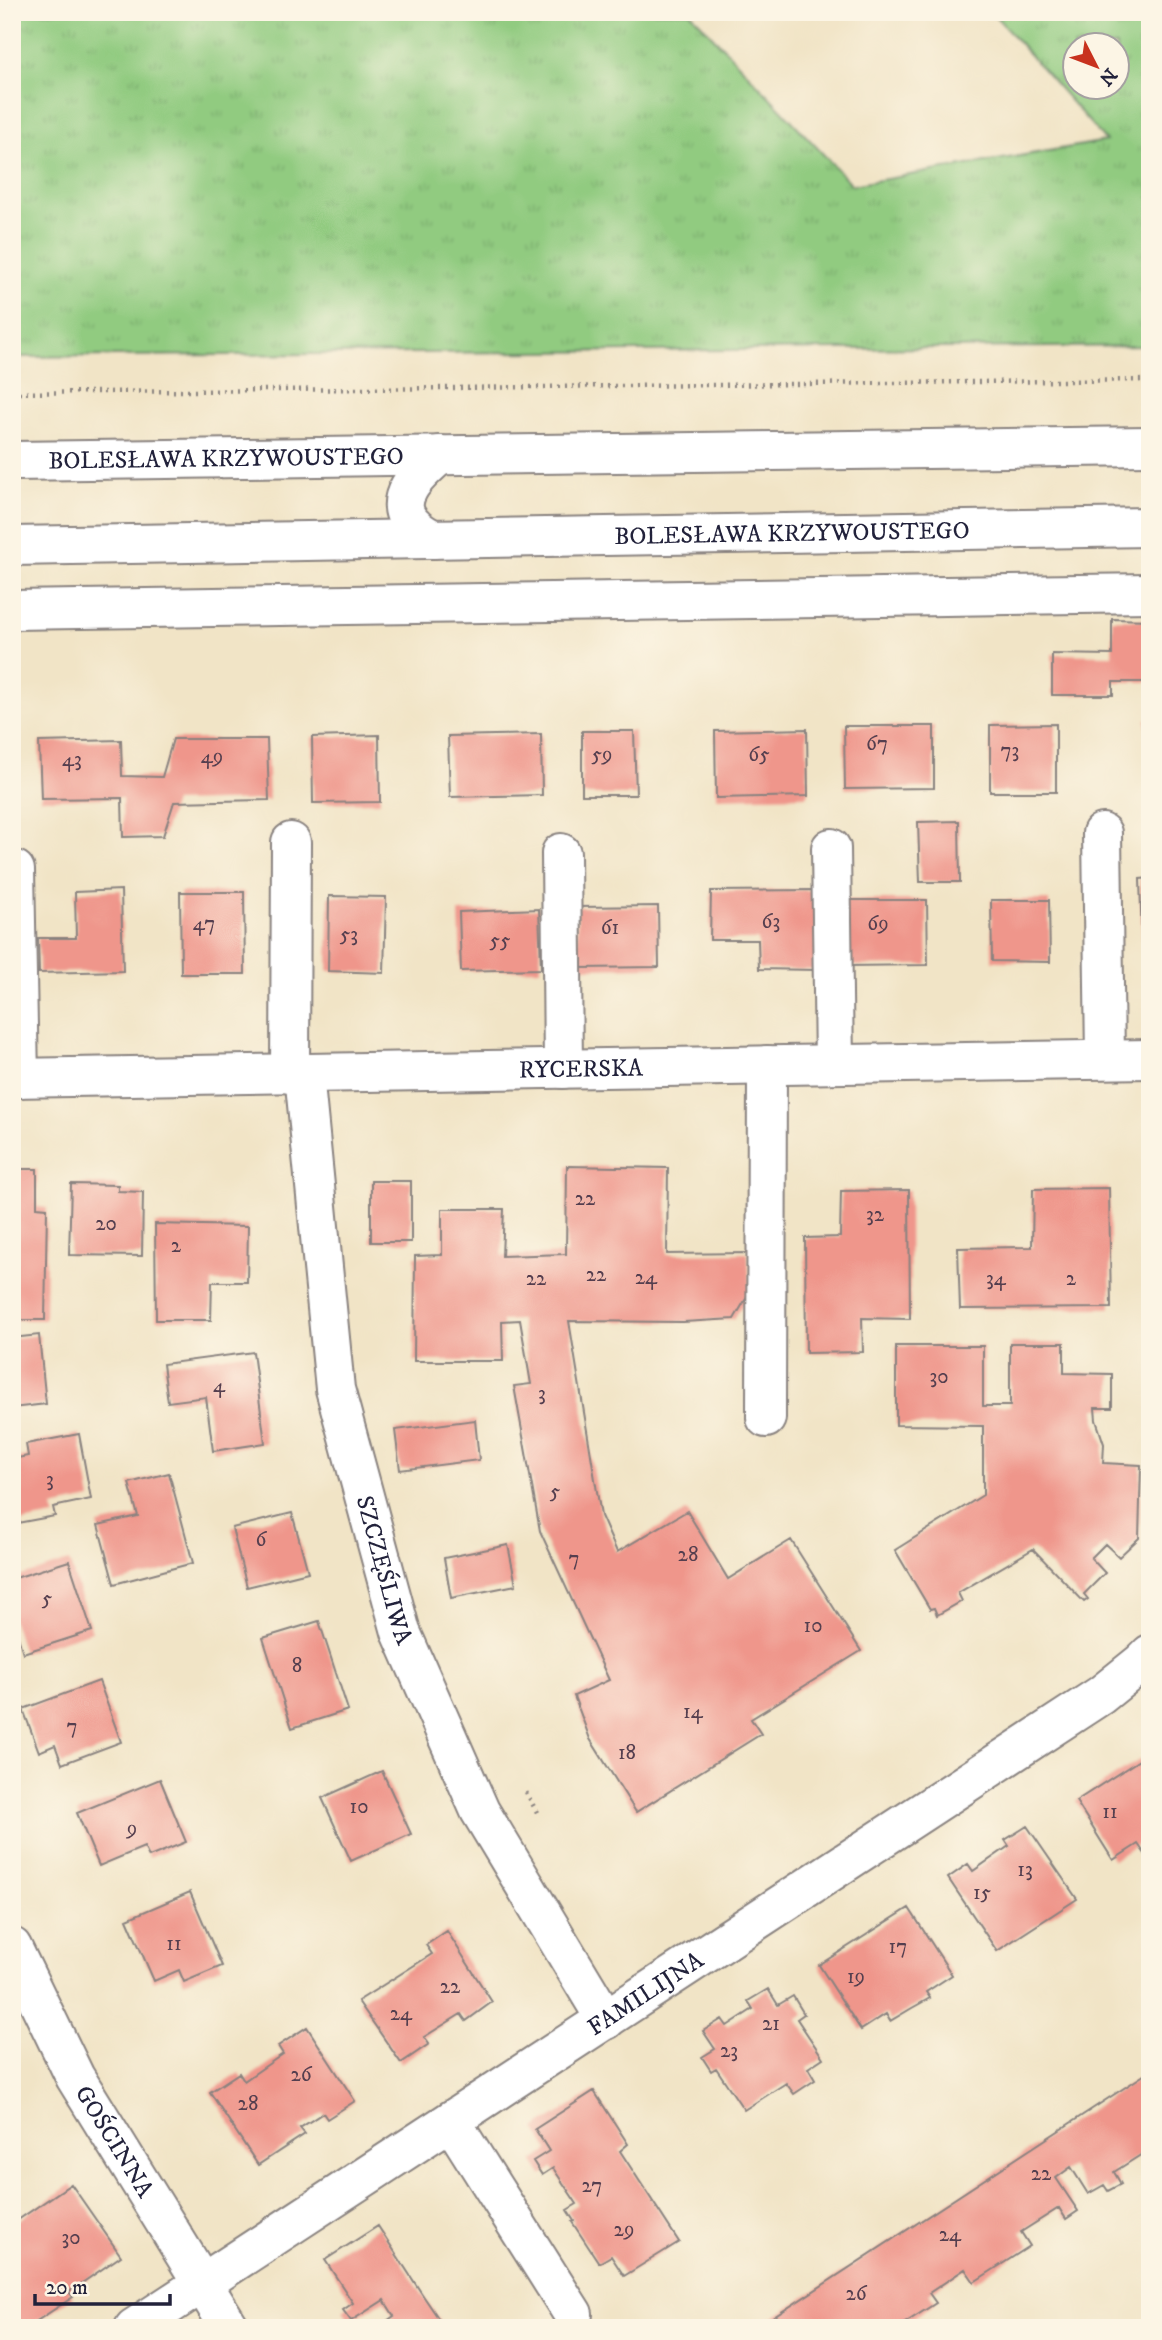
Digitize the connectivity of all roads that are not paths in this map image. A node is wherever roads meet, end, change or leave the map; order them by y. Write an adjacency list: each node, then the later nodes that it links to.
1 (1150, 446): 2 (street, BOLESŁAWA KRZYWOUSTEGO)
2 (440, 455): 3 (street, BOLESŁAWA KRZYWOUSTEGO); 5 (street, BOLESŁAWA KRZYWOUSTEGO)
3 (12, 461)
4 (1150, 527): 5 (street, BOLESŁAWA KRZYWOUSTEGO)
5 (433, 540): 6 (street, BOLESŁAWA KRZYWOUSTEGO)
6 (12, 546)
7 (1150, 593): 8 (street)
8 (12, 610)
9 (1102, 834): 14 (street)
10 (291, 842): 19 (street, SZCZĘŚLIWA)
11 (831, 848): 16 (street)
12 (561, 853): 18 (street)
13 (15, 870): 20 (street)
14 (1105, 1059): 15 (street, RYCERSKA); 16 (street, RYCERSKA)
15 (1150, 1059)
16 (834, 1064): 17 (street, RYCERSKA)
17 (767, 1065): 18 (street, RYCERSKA); 21 (street)
18 (563, 1069): 19 (street, RYCERSKA)
19 (297, 1074): 20 (street, RYCERSKA); 24 (street, SZCZĘŚLIWA)
20 (16, 1078)
21 (766, 1418)
22 (1150, 1654): 24 (street, FAMILIJNA)
23 (12, 1947): 26 (street, GOŚCINNA)
24 (606, 2020): 25 (street, FAMILIJNA)
25 (451, 2120): 26 (street, FAMILIJNA); 27 (street)
26 (201, 2284): 28 (street, FAMILIJNA); 29 (street, GOŚCINNA)
27 (573, 2314)
28 (134, 2328)
29 (230, 2328)

